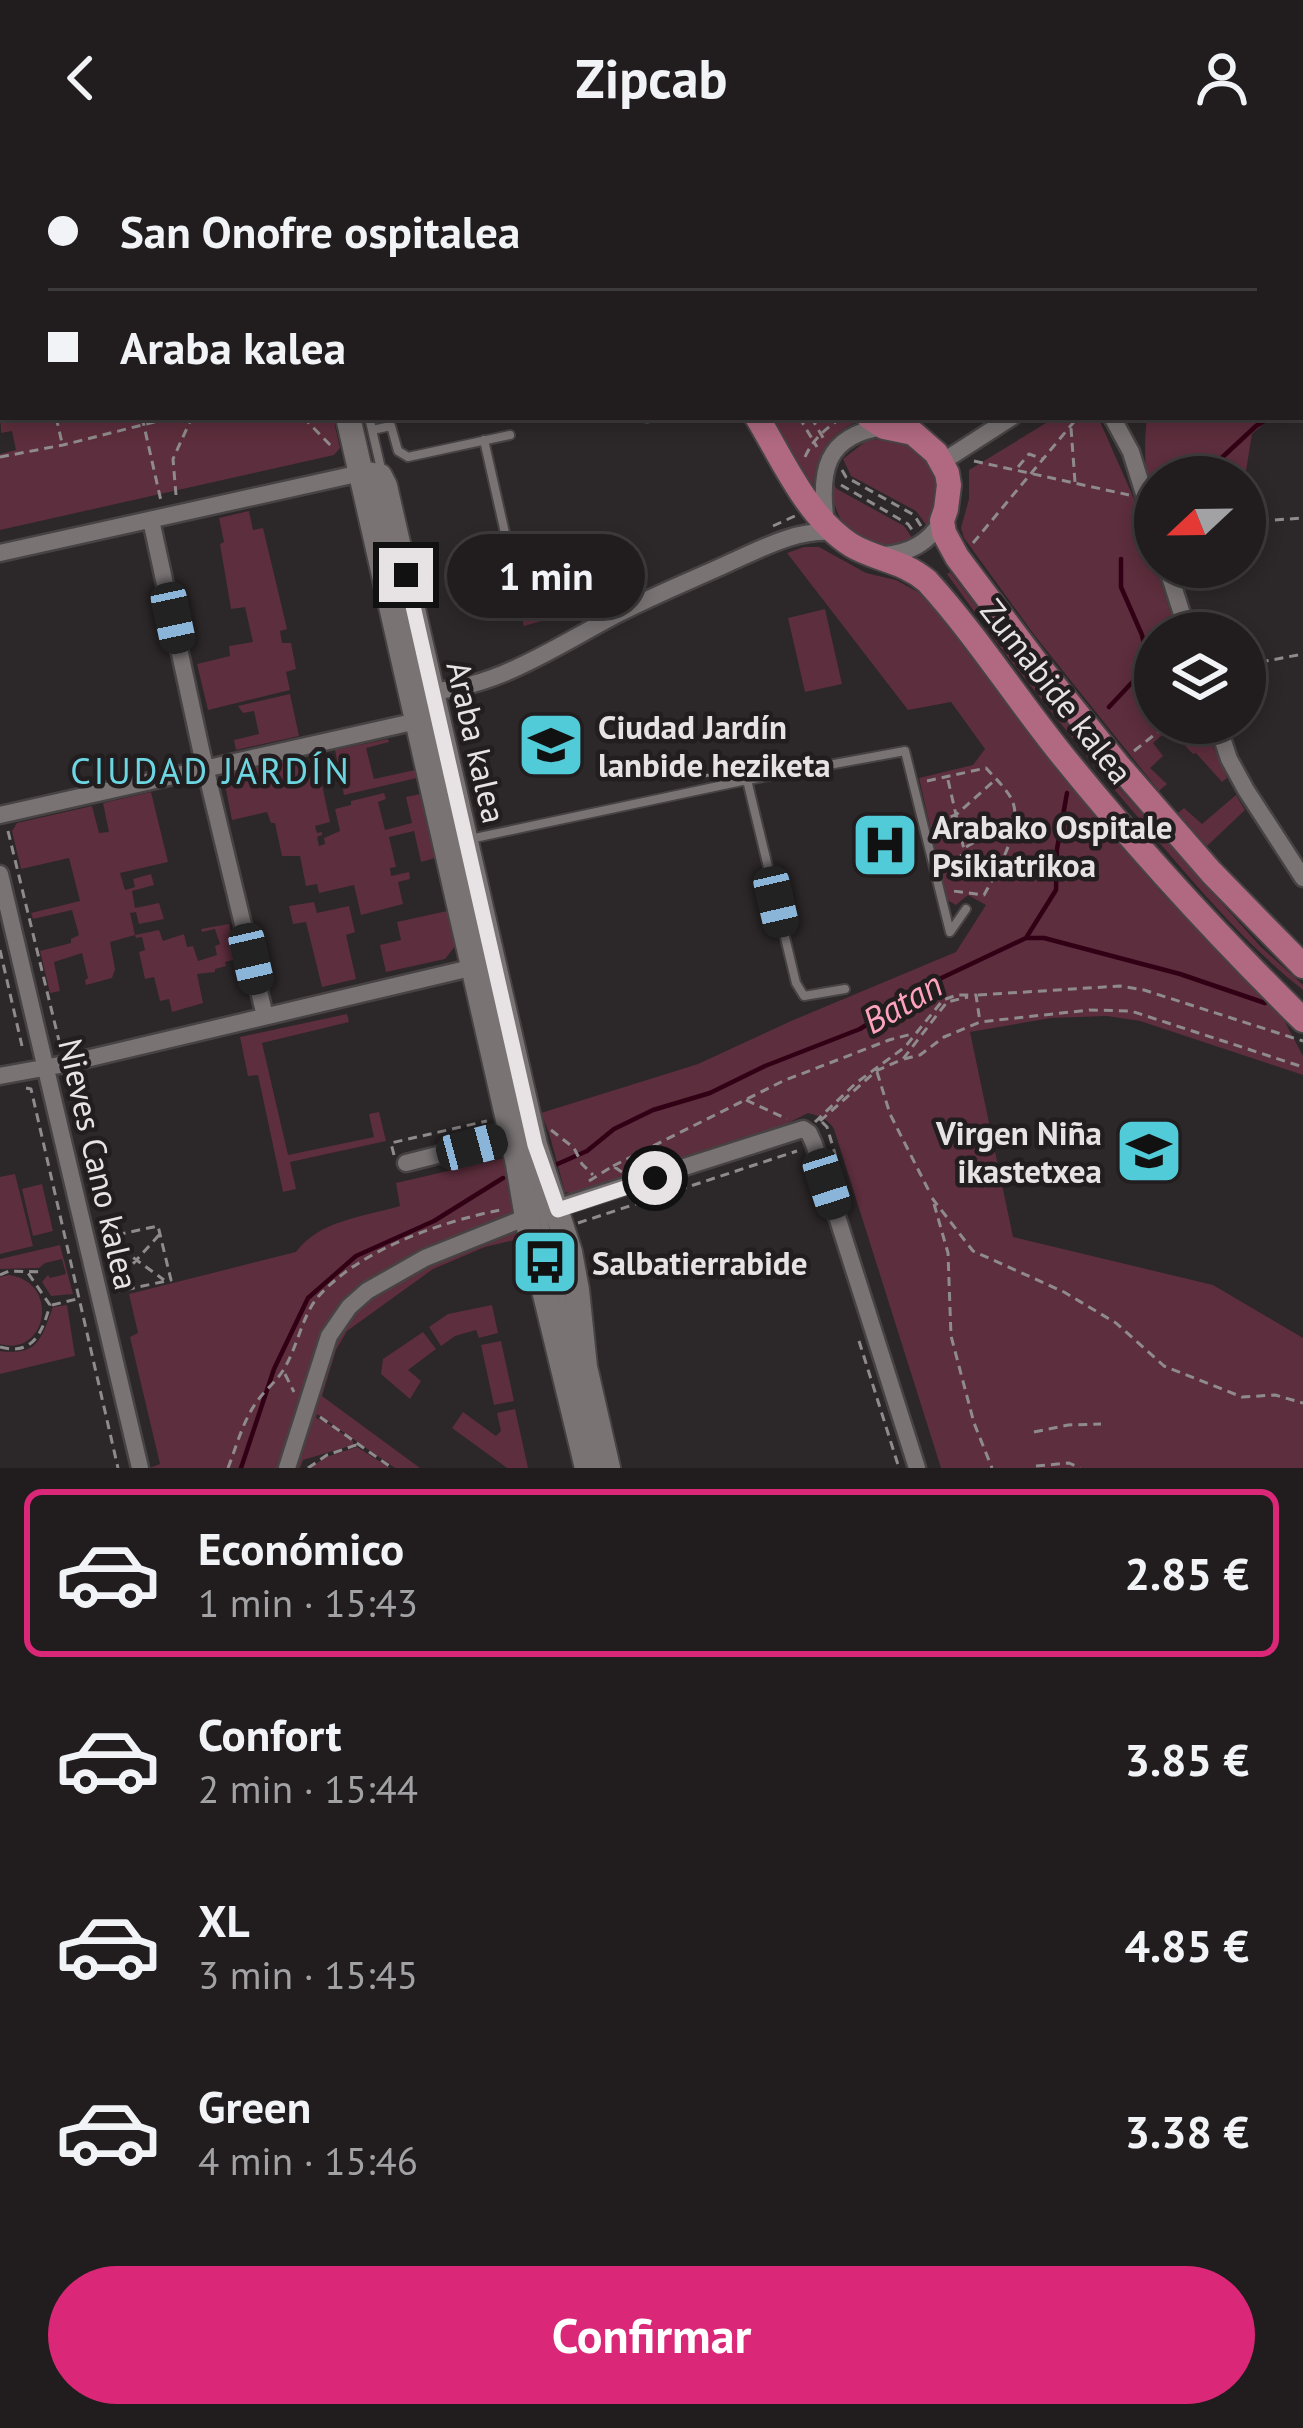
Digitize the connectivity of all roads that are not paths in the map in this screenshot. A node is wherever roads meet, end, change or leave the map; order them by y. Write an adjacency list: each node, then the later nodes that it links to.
1 (350, 420): 13 (street, Araba kalea)
2 (359, 420): 13 (lane, Araba kalea)
3 (370, 420): 8 (lane)
4 (759, 420): 16 (main road, Zumabide kalea)
5 (1008, 420): 12 (street)
6 (1113, 420): 11 (street)
7 (876, 422): 12 (main road); 16 (street)
8 (372, 430): 10 (lane); 13 (lane)
9 (510, 435): 10 (lane)
10 (484, 440): 17 (lane)
11 (1134, 462)
12 (953, 465): 15 (main road, Zumabide kalea)
13 (372, 476): 14 (street); 20 (street, Araba kalea)
14 (151, 520): 18 (street); 22 (street)
15 (941, 521): 19 (street); 30 (main road, Zumabide kalea)
16 (831, 528): 19 (main road, Zumabide kalea); 20 (street)
17 (505, 533)
18 (0, 553)
19 (878, 554): 33 (main road, Zumabide kalea)
20 (424, 705): 22 (street); 25 (street, Araba kalea); 29 (street, Araba kalea)
21 (1224, 744): 27 (street)
22 (206, 767): 24 (street); 32 (street)
23 (751, 780): 25 (lane); 28 (lane); 31 (lane)
24 (6, 819)
25 (465, 840): 29 (street, Araba kalea)
26 (0, 874): 34 (street, Nieves Cano kalea)
27 (1303, 878)
28 (966, 909)
29 (483, 966): 32 (street); 36 (street); 38 (street)
30 (1303, 966)
31 (845, 988)
32 (265, 1016): 34 (street)
33 (1303, 1020)
34 (56, 1065): 35 (street); 40 (street, Nieves Cano kalea)
35 (0, 1076)
36 (517, 1135): 37 (street); 38 (street)
37 (406, 1163)
38 (550, 1217): 39 (street); 41 (street); 42 (lane); 43 (street); 44 (street)
39 (292, 1466)
40 (140, 1468)
41 (587, 1468)
42 (597, 1468)
43 (608, 1468)
44 (917, 1468)

